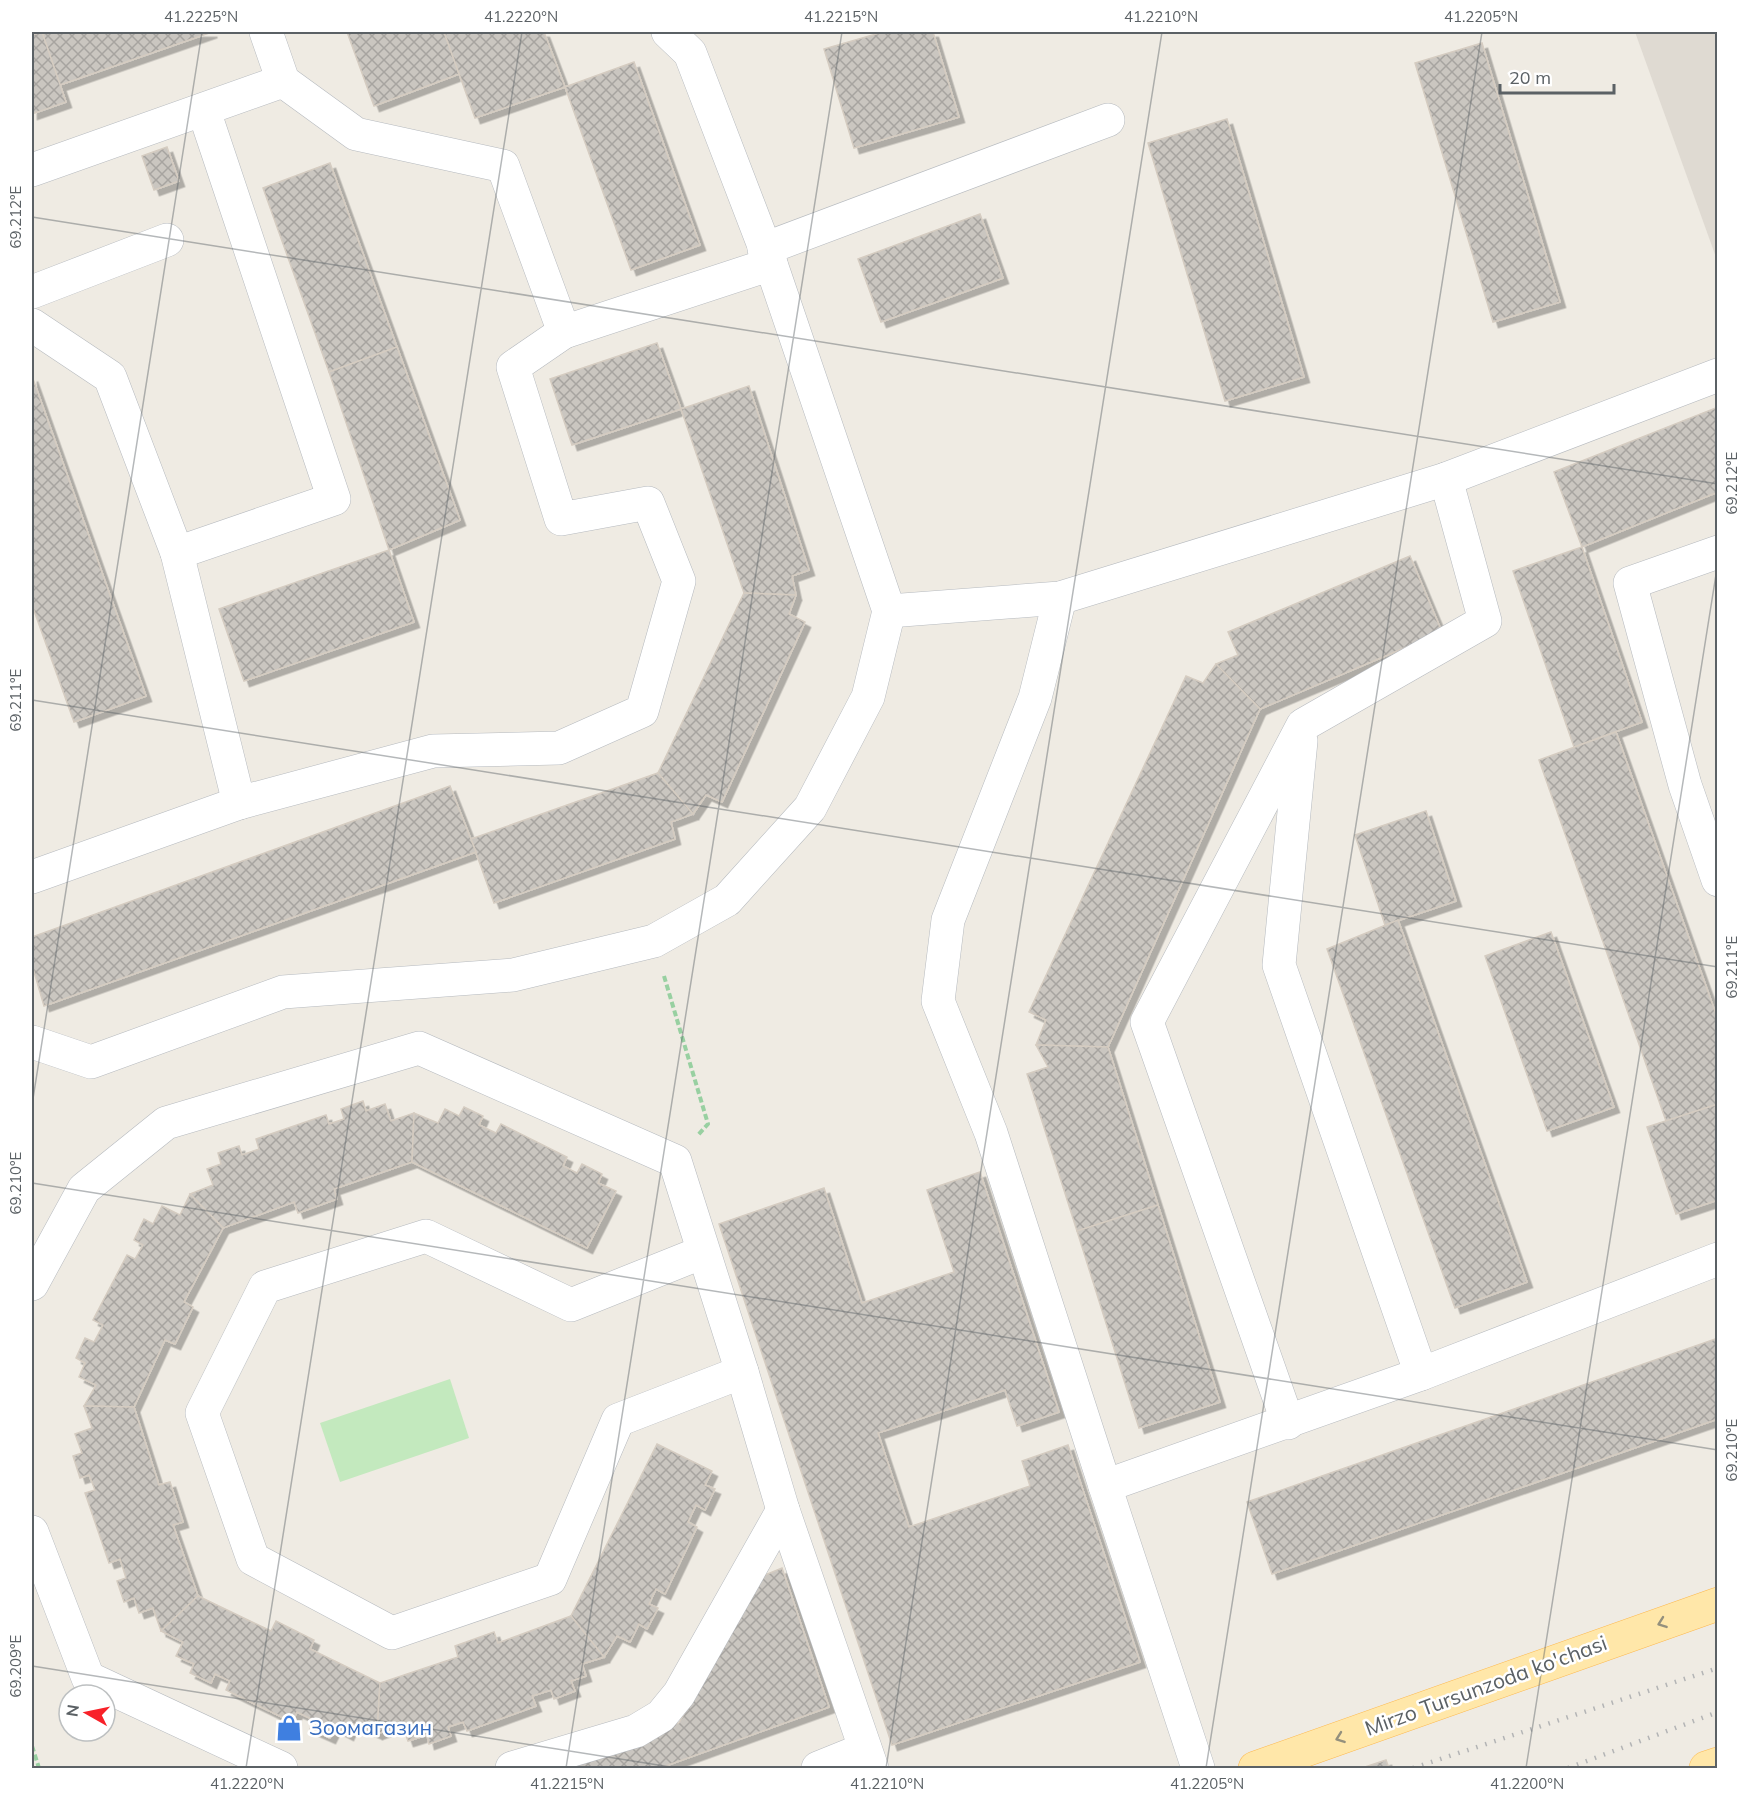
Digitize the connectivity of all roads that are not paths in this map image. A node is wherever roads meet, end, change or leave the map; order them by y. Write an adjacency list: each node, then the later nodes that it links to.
1 (266, 32): 3 (lane)
2 (668, 32): 8 (lane)
3 (283, 81): 4 (lane); 11 (lane)
4 (204, 111): 6 (lane); 15 (lane)
5 (1108, 120): 8 (lane)
6 (32, 170)
7 (167, 240): 9 (lane)
8 (768, 257): 11 (lane); 17 (lane)
9 (32, 292)
10 (32, 325): 15 (lane)
11 (564, 332): 19 (lane)
12 (1718, 375): 13 (lane)
13 (1446, 479): 16 (lane); 18 (lane)
14 (1718, 552): 21 (lane)
15 (177, 553): 19 (lane)
16 (1060, 598): 17 (lane); 29 (lane)
17 (889, 611): 22 (lane)
18 (1303, 725): 27 (lane); 28 (lane)
19 (239, 803): 20 (lane)
20 (32, 877)
21 (1718, 880)
22 (32, 1041)
23 (703, 1252): 25 (lane); 26 (lane); 26 (lane)
24 (1718, 1259): 27 (lane)
25 (32, 1284)
26 (742, 1372): 30 (lane)
27 (1421, 1374): 28 (lane)
28 (1288, 1423): 29 (lane)
29 (1105, 1486): 38 (lane)
30 (783, 1510): 33 (lane); 36 (lane)
31 (32, 1532): 35 (lane)
32 (1718, 1604): 39 (main road, Mirzo Tursunzoda ko'chasi, one-way to 39)
33 (868, 1759): 37 (lane)
34 (1718, 1764): 40 (main road)
35 (281, 1768)
36 (512, 1768)
37 (818, 1768)
38 (1198, 1768)
39 (1255, 1768)
40 (1706, 1768)

